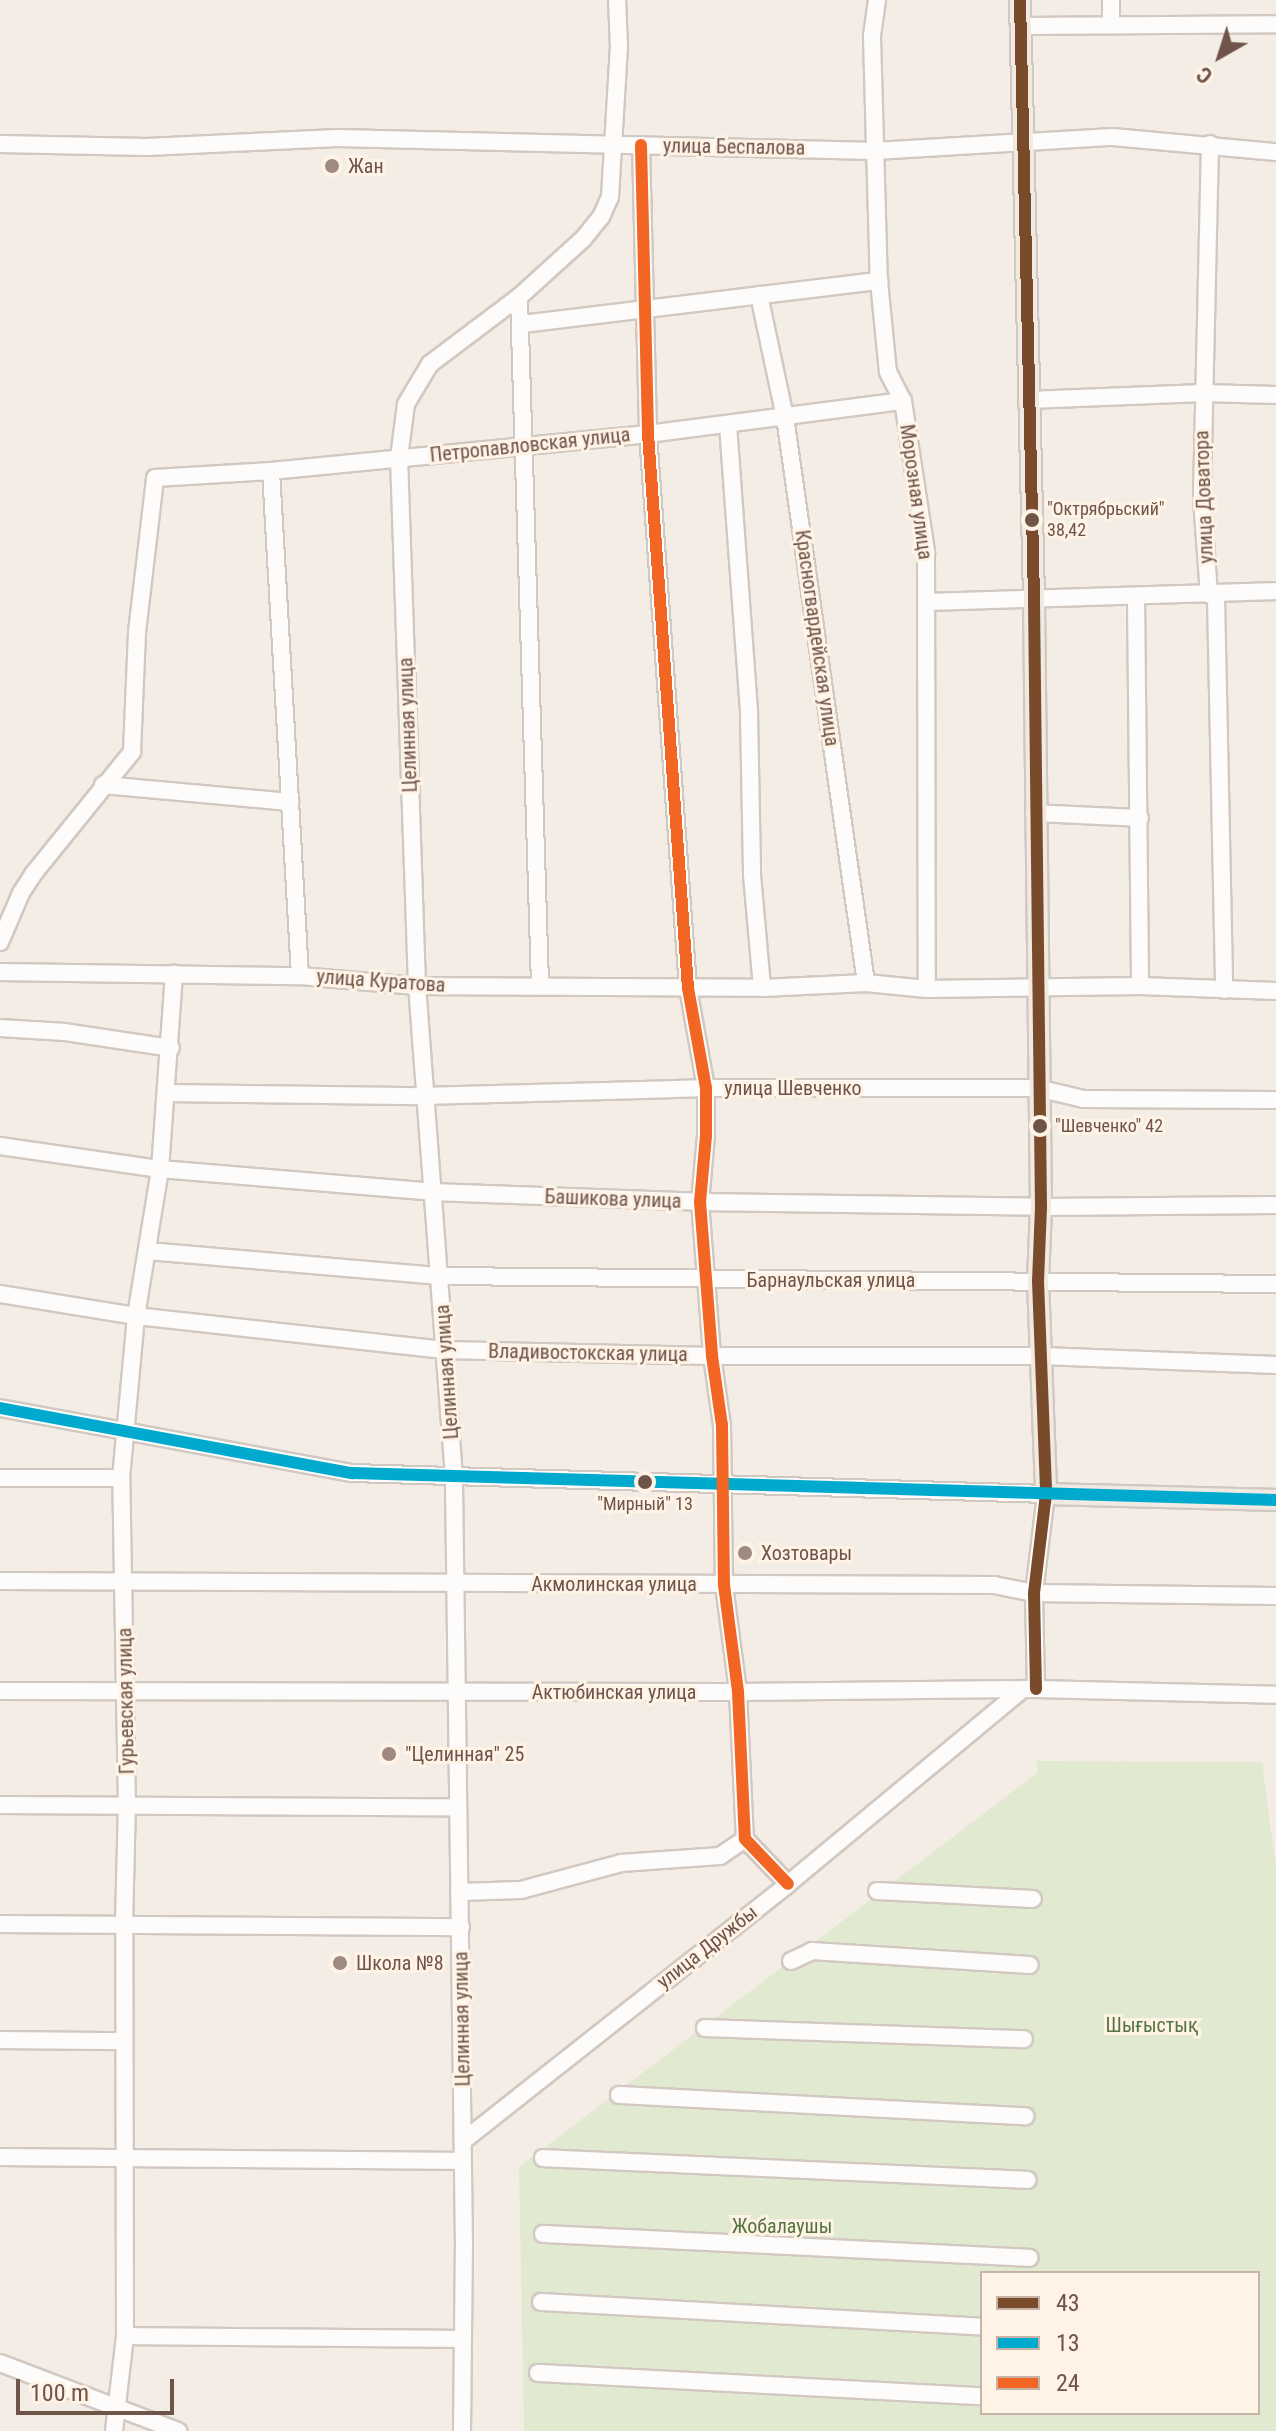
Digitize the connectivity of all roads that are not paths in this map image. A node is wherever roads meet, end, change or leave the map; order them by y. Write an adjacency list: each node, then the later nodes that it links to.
1 (617, 0): 10 (street, Целинная улица)
2 (877, 0): 13 (street, Морозная улица)
3 (1020, 0): 7 (main road)
4 (1111, 0): 6 (street)
5 (1276, 24): 6 (street)
6 (1111, 25): 7 (street)
7 (1020, 26): 8 (main road)
8 (1025, 140): 11 (street, улица Беспалова); 13 (street, улица Беспалова); 22 (main road)
9 (0, 144): 10 (street, улица Беспалова)
10 (613, 144): 12 (street, улица Беспалова); 17 (street, Целинная улица)
11 (1210, 144): 14 (street, улица Беспалова); 20 (street, улица Доватора)
12 (641, 145): 13 (street, улица Беспалова); 18 (street)
13 (875, 151): 15 (street, Морозная улица)
14 (1276, 152)
15 (879, 281): 16 (street); 23 (street, Морозная улица)
16 (759, 295): 18 (street); 24 (street, Красногвардейская улица)
17 (519, 297): 19 (street); 28 (street, Целинная улица)
18 (643, 310): 19 (street); 26 (street)
19 (522, 324): 27 (street)
20 (1203, 393): 21 (street); 22 (street); 31 (street, улица Доватора)
21 (1276, 395)
22 (1029, 400): 33 (main road)
23 (903, 401): 24 (street, Петропавловская улица); 34 (street, Морозная улица)
24 (785, 417): 25 (street, Петропавловская улица); 43 (street, Красногвардейская улица)
25 (728, 425): 26 (street, Петропавловская улица); 49 (street)
26 (648, 434): 27 (street, Петропавловская улица); 48 (street)
27 (525, 446): 28 (street, Петропавловская улица); 44 (street)
28 (399, 458): 29 (street, Петропавловская улица); 45 (street, Целинная улица)
29 (271, 471): 35 (street, Петропавловская улица); 36 (street)
30 (1276, 591): 31 (street)
31 (1209, 594): 32 (street); 51 (street, улица Доватора)
32 (1136, 597): 33 (street); 38 (street)
33 (1034, 600): 34 (street); 37 (main road)
34 (927, 602): 50 (street, Морозная улица)
35 (103, 785): 36 (street); 39 (street)
36 (290, 802): 42 (street)
37 (1034, 813): 38 (street); 46 (main road)
38 (1140, 818): 47 (street)
39 (0, 942)
40 (0, 972): 41 (street, улица Куратова)
41 (174, 974): 42 (street, улица Куратова); 54 (street, Гурьевская улица)
42 (300, 976): 45 (street, улица Куратова)
43 (866, 983): 49 (street, улица Куратова); 50 (street, улица Куратова)
44 (540, 985): 45 (street, улица Куратова); 48 (street, улица Куратова)
45 (417, 986): 58 (street, Целинная улица)
46 (1036, 986): 47 (street, улица Куратова); 50 (street, улица Куратова); 56 (main road)
47 (1140, 986): 51 (street, улица Куратова)
48 (688, 988): 49 (street, улица Куратова); 55 (street)
49 (762, 988)
50 (927, 989)
51 (1224, 990): 52 (street, улица Куратова)
52 (1276, 991)
53 (0, 1028): 54 (street)
54 (171, 1048): 57 (street, Гурьевская улица)
55 (706, 1088): 56 (street, улица Шевченко); 58 (street, улица Шевченко); 63 (street)
56 (1037, 1088): 59 (street, улица Шевченко); 65 (main road)
57 (166, 1093): 58 (street, улица Шевченко); 61 (street, Гурьевская улица)
58 (423, 1096): 62 (street, Целинная улица)
59 (1274, 1100)
60 (0, 1146): 61 (street, Башикова улица)
61 (160, 1169): 62 (street, Башикова улица); 66 (street, Гурьевская улица)
62 (432, 1192): 63 (street, Башикова улица); 67 (street, Целинная улица)
63 (700, 1202): 65 (street, Башикова улица); 68 (street)
64 (1276, 1205): 65 (street, Башикова улица)
65 (1041, 1207): 69 (main road)
66 (147, 1251): 67 (street, Барнаульская улица); 72 (street, Гурьевская улица)
67 (441, 1276): 68 (street, Барнаульская улица); 73 (street, Целинная улица)
68 (707, 1279): 69 (street, Барнаульская улица); 74 (street)
69 (1038, 1281): 70 (street, Барнаульская улица); 75 (main road)
70 (1276, 1284)
71 (0, 1294): 72 (street, Владивостокская улица)
72 (136, 1316): 73 (street, Владивостокская улица); 78 (street, Гурьевская улица)
73 (445, 1350): 74 (street, Владивостокская улица); 79 (street, Целинная улица)
74 (712, 1356): 75 (street, Владивостокская улица); 82 (street)
75 (1042, 1356): 76 (street, Владивостокская улица); 83 (main road)
76 (1276, 1365)
77 (0, 1408): 78 (street)
78 (124, 1431): 79 (street); 81 (street, Гурьевская улица)
79 (454, 1477): 82 (street); 87 (street, Целинная улица)
80 (0, 1478): 81 (street)
81 (121, 1478): 86 (street, Гурьевская улица)
82 (722, 1486): 83 (street); 88 (street)
83 (1046, 1494): 84 (main road); 89 (street)
84 (1276, 1500)
85 (0, 1581): 86 (street, Акмолинская улица)
86 (125, 1581): 87 (street, Акмолинская улица); 93 (street, Гурьевская улица)
87 (456, 1584): 88 (street, Акмолинская улица); 94 (street, Целинная улица)
88 (724, 1585): 89 (street, Акмолинская улица); 95 (street)
89 (1034, 1593): 90 (street, Акмолинская улица); 91 (street)
90 (1276, 1596)
91 (1029, 1689): 95 (street, Актюбинская улица); 96 (street, Актюбинская улица); 101 (street, улица Дружбы)
92 (0, 1691): 93 (street, Актюбинская улица)
93 (126, 1691): 94 (street, Актюбинская улица); 98 (street, Гурьевская улица)
94 (456, 1692): 95 (street, Актюбинская улица); 99 (street, Целинная улица)
95 (738, 1692): 100 (street)
96 (1276, 1695)
97 (0, 1805): 98 (street)
98 (127, 1806): 99 (street); 106 (street, Гурьевская улица)
99 (458, 1807): 103 (street, Целинная улица)
100 (745, 1839): 101 (street); 103 (street)
101 (788, 1884): 116 (street, улица Дружбы)
102 (877, 1891): 104 (street)
103 (459, 1892): 107 (street, Целинная улица)
104 (1033, 1899)
105 (0, 1924): 106 (street)
106 (124, 1925): 107 (street); 113 (street, Гурьевская улица)
107 (461, 1927): 116 (street, Целинная улица)
108 (791, 1961): 109 (street)
109 (1030, 1965)
110 (705, 2028): 111 (street)
111 (1024, 2039)
112 (0, 2040): 113 (street)
113 (123, 2041): 119 (street, Гурьевская улица)
114 (619, 2095): 115 (street)
115 (1025, 2116)
116 (463, 2141): 120 (street, Целинная улица)
117 (0, 2157): 119 (street)
118 (543, 2158): 121 (street)
119 (123, 2159): 120 (street); 126 (street, Гурьевская улица)
120 (463, 2161): 127 (street, Целинная улица)
121 (1028, 2180)
122 (543, 2234): 123 (street)
123 (1029, 2258)
124 (541, 2302): 125 (street)
125 (980, 2327)
126 (125, 2336): 127 (street); 131 (street, Гурьевская улица)
127 (463, 2339): 134 (street, Целинная улица)
128 (0, 2363): 131 (street)
129 (538, 2373): 130 (street)
130 (980, 2396)
131 (117, 2409): 132 (street, Гурьевская улица); 133 (street)
132 (114, 2431)
133 (178, 2431)
134 (462, 2431)

